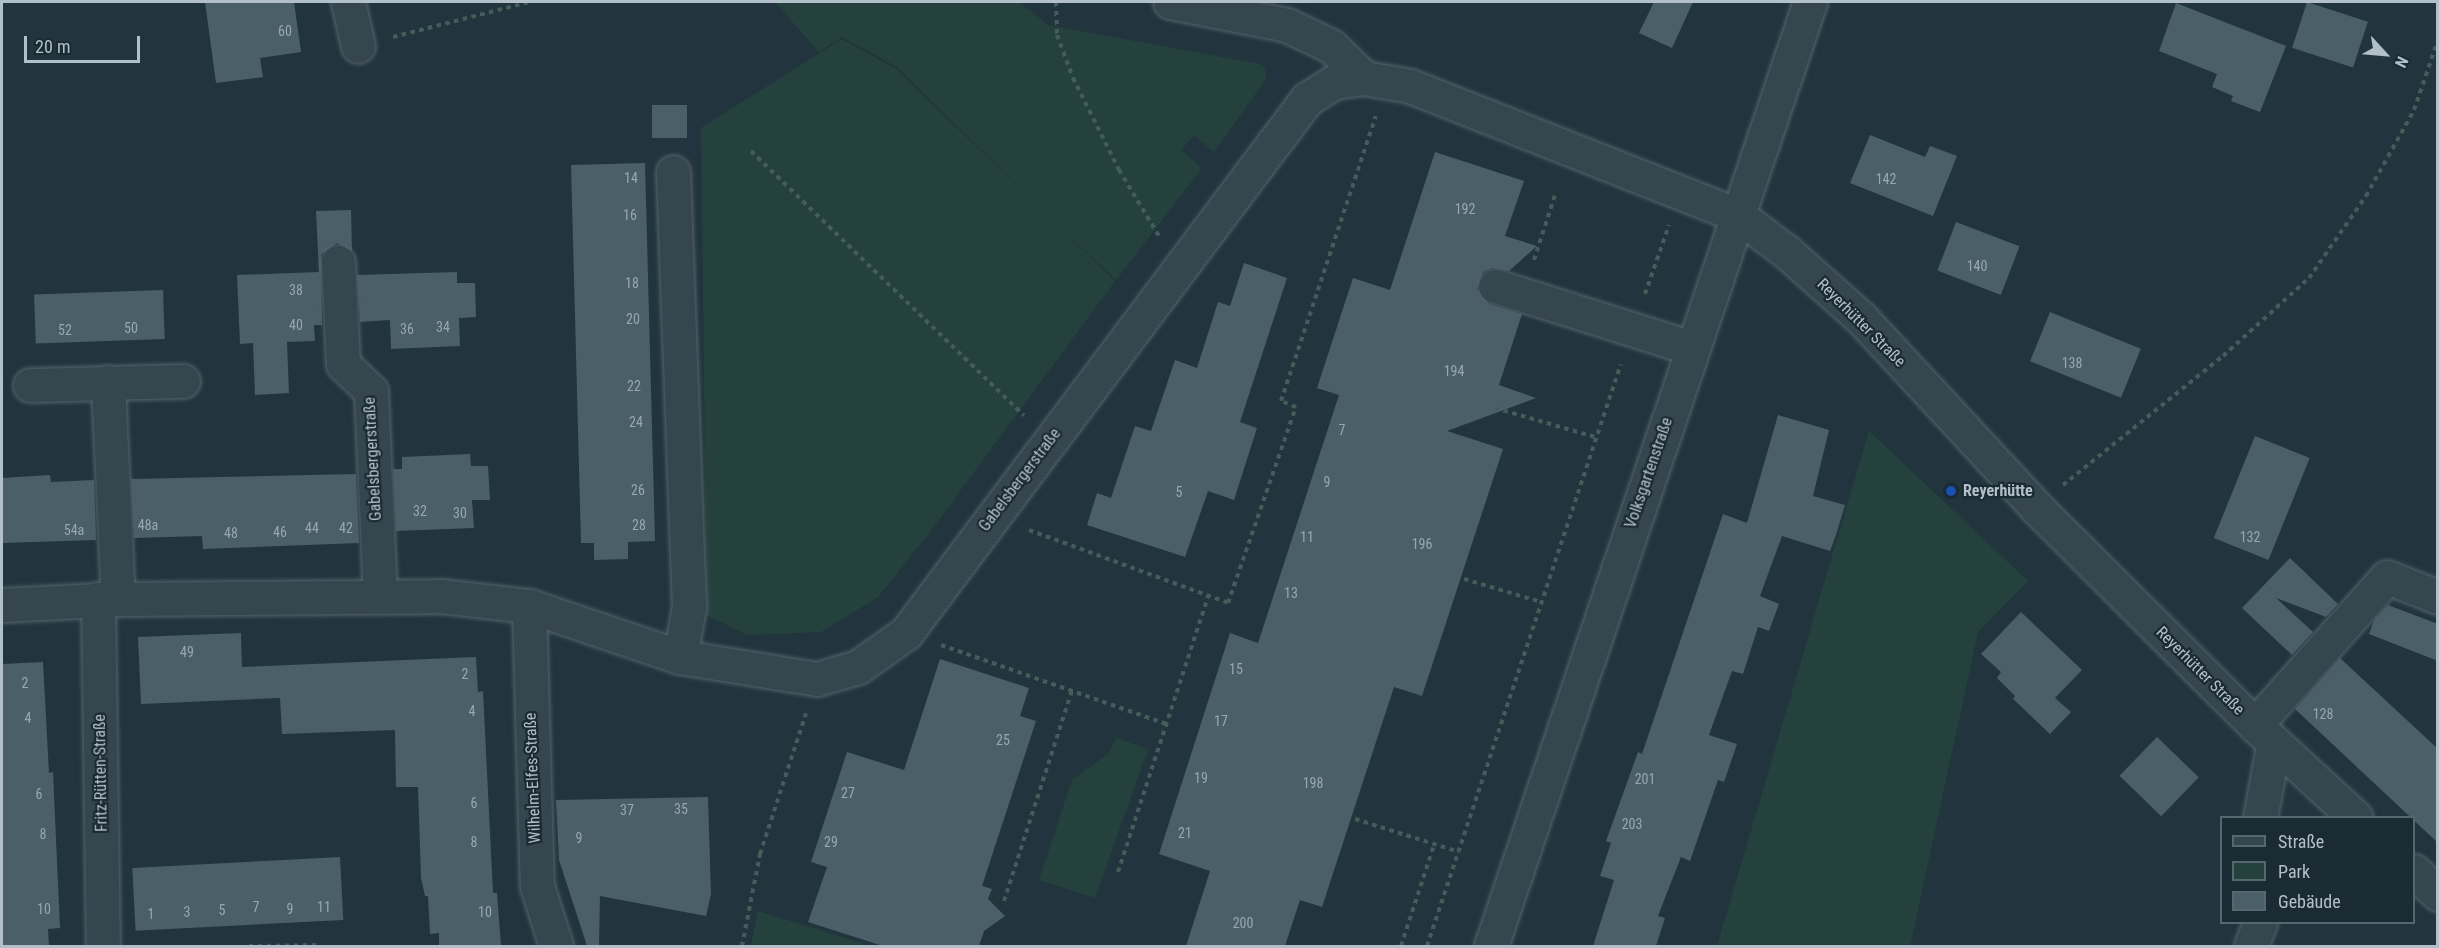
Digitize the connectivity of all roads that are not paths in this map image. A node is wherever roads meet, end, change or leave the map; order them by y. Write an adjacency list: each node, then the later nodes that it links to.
1 (348, 2): 4 (street)
2 (1170, 2): 5 (street, Reyerhütter Straße)
3 (1810, 2): 8 (street, Volksgartenstraße)
4 (358, 46)
5 (1376, 80): 6 (street, Reyerhütter Straße); 8 (street, Reyerhütter Straße)
6 (1278, 134): 20 (street, Gabelsbergerstraße)
7 (673, 172): 20 (street)
8 (1738, 215): 11 (street, Volksgartenstraße); 21 (street, Reyerhütter Straße)
9 (338, 262): 15 (street, Gabelsbergerstraße)
10 (1495, 286): 11 (street)
11 (1692, 348): 30 (street, Volksgartenstraße)
12 (183, 381): 13 (street)
13 (108, 382): 14 (street); 17 (street)
14 (30, 385)
15 (380, 596): 17 (street, Gabelsbergerstraße); 19 (street, Gabelsbergerstraße)
16 (2438, 597): 21 (street, Reyerhütter Straße)
17 (108, 599): 18 (street, Gabelsbergerstraße); 28 (street, Fritz-Rütten-Straße)
18 (2, 604)
19 (529, 606): 20 (street, Gabelsbergerstraße); 29 (street, Wilhelm-Elfes-Straße)
20 (680, 657)
21 (2265, 734): 22 (street); 23 (street, Reyerhütter Straße)
22 (2260, 816)
23 (2354, 816)
24 (2415, 872): 25 (street)
25 (2438, 894)
26 (2241, 924): 31 (street)
27 (2259, 924): 32 (street)
28 (104, 946)
29 (556, 946)
30 (1491, 946)
31 (2240, 946)
32 (2251, 946)

